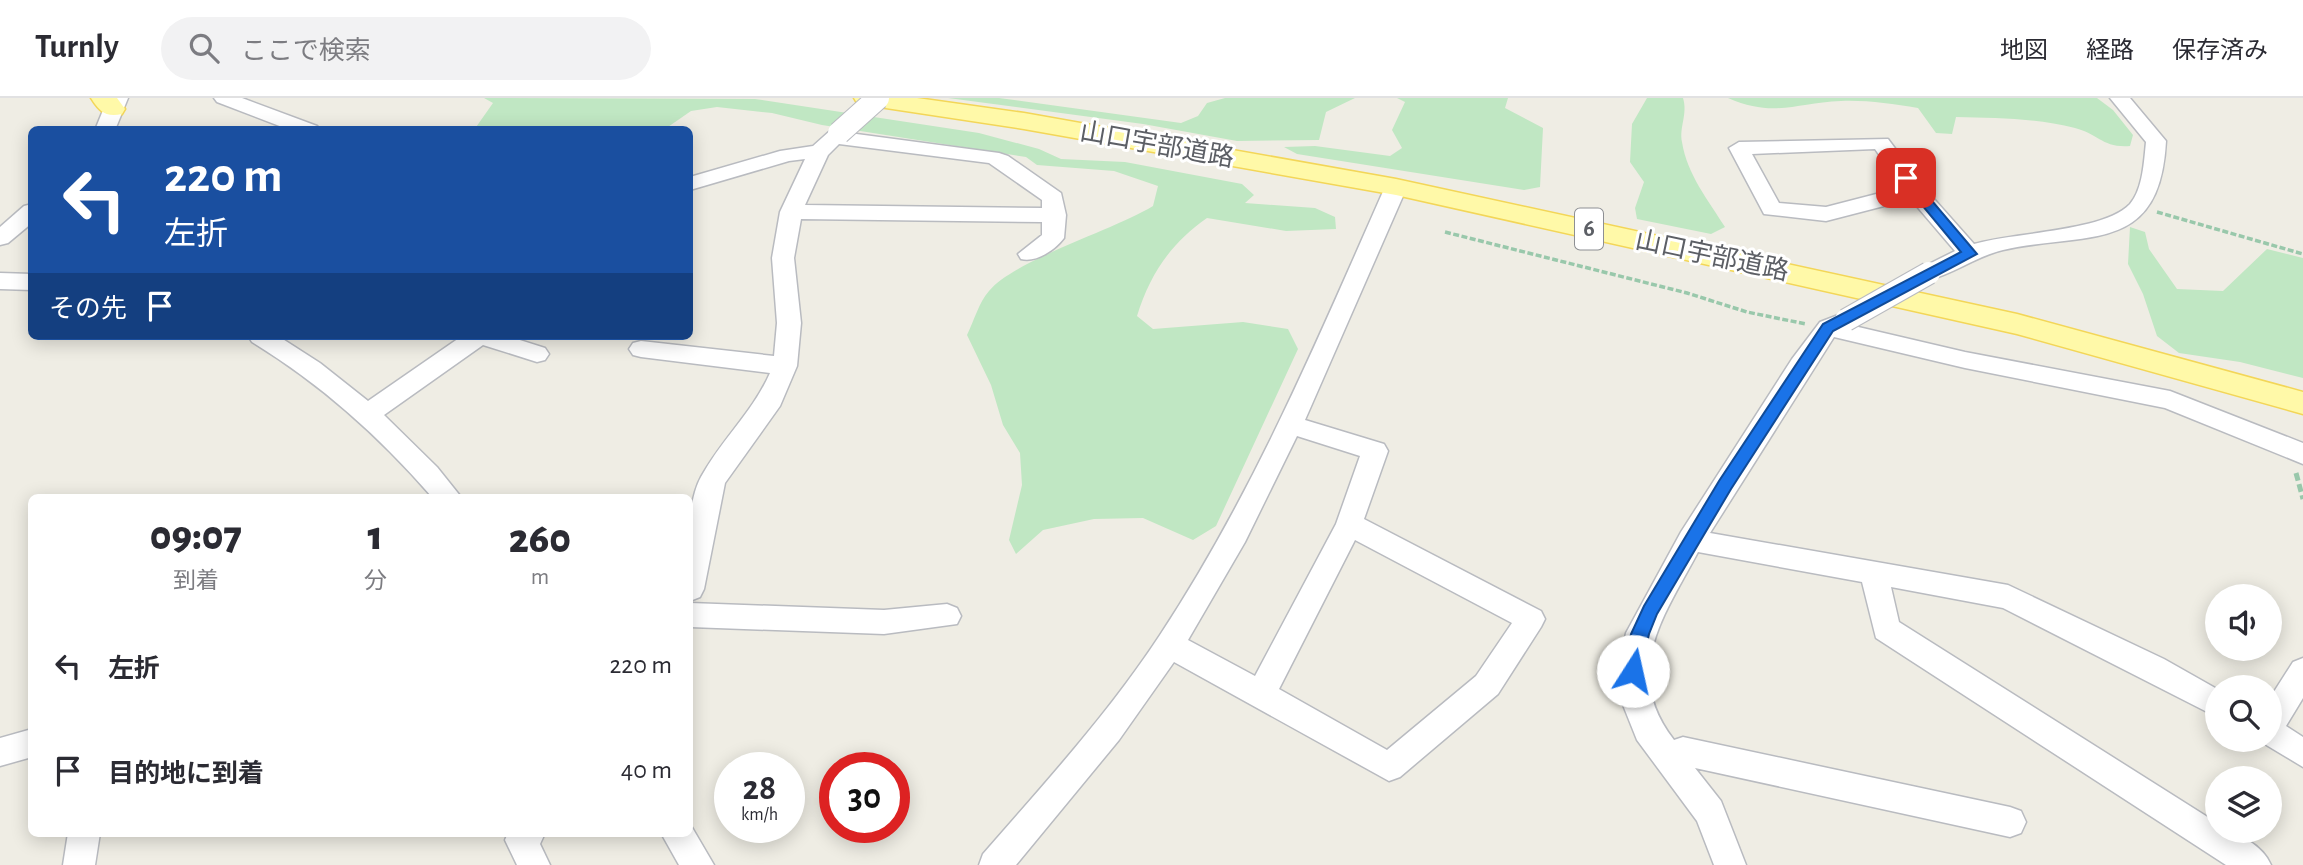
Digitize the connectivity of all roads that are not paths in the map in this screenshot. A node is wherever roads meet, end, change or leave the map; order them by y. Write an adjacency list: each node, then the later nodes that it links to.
1 (224, 98): 5 (street)
2 (866, 98): 8 (main road, 山口宇部道路 / 6)
3 (878, 98): 6 (street, bridge)
4 (2120, 98): 15 (street)
5 (299, 126)
6 (830, 141): 7 (street); 10 (street); 12 (street)
7 (693, 183)
8 (1396, 187): 25 (main road, 山口宇部道路 / 6); 27 (street)
9 (1919, 196): 9 (street); 15 (street)
10 (791, 212): 12 (street); 24 (street)
11 (28, 214): 13 (street)
12 (1055, 215): 14 (street)
13 (0, 238)
14 (1029, 254)
15 (1970, 254): 18 (street, bridge)
16 (0, 281): 17 (street)
17 (28, 282)
18 (1837, 324): 28 (street); 31 (street)
19 (266, 340): 26 (street)
20 (473, 340): 26 (street)
21 (492, 340): 23 (street)
22 (641, 349): 24 (street)
23 (537, 354)
24 (785, 366): 33 (street)
25 (2303, 403)
26 (367, 415): 29 (street)
27 (1289, 424): 30 (street); 36 (street)
28 (2303, 454)
29 (445, 494)
30 (1349, 524): 38 (street); 38 (street)
31 (1691, 540): 32 (street); 45 (street)
32 (1874, 572): 39 (street); 55 (street)
33 (693, 574)
34 (693, 615): 35 (street)
35 (947, 616)
36 (1170, 645): 38 (street); 53 (street)
37 (2303, 671): 40 (street)
38 (1261, 694)
39 (2205, 697)
40 (2282, 705)
41 (2282, 740): 44 (street)
42 (28, 744): 43 (street)
43 (0, 752)
44 (2303, 753)
45 (1666, 756): 46 (street); 54 (street)
46 (2010, 822)
47 (83, 837): 50 (street)
48 (525, 837): 51 (street)
49 (680, 837): 52 (street)
50 (79, 865)
51 (534, 865)
52 (698, 865)
53 (995, 865)
54 (1730, 865)
55 (2255, 865)

